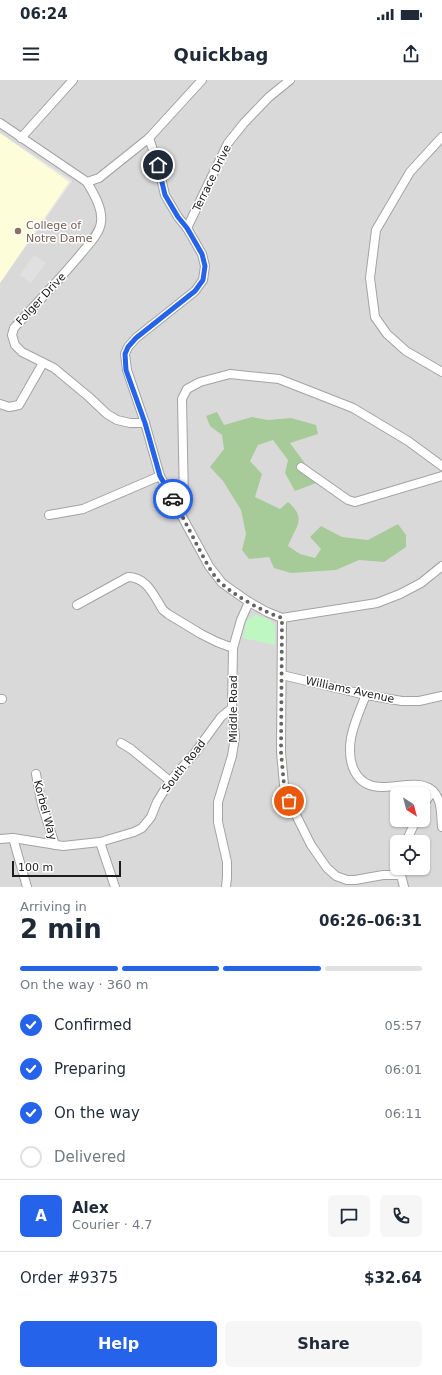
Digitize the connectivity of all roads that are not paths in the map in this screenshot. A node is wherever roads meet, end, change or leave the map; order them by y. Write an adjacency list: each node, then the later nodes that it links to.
1 (73, 80): 6 (street)
2 (202, 80): 7 (street)
3 (290, 80): 9 (street, Terrace Drive)
4 (0, 123): 6 (street)
5 (442, 137): 11 (street)
6 (21, 138): 8 (street)
7 (149, 138): 8 (street); 9 (street)
8 (87, 182): 10 (street, Folger Drive)
9 (187, 228): 13 (street)
10 (43, 363): 12 (street); 13 (street, Folger Drive)
11 (442, 372)
12 (0, 404)
13 (145, 423): 16 (street)
14 (442, 466): 18 (street)
15 (301, 467): 17 (street)
16 (160, 476): 18 (street); 19 (street)
17 (442, 476)
18 (181, 514): 21 (street)
19 (49, 516)
20 (442, 566): 23 (street)
21 (249, 602): 23 (street); 24 (street, Middle Road)
22 (76, 605): 24 (street)
23 (282, 618): 25 (street)
24 (233, 648): 28 (street, Middle Road)
25 (282, 675): 26 (street, Williams Avenue); 39 (street)
26 (366, 695): 27 (street, Williams Avenue); 32 (street)
27 (442, 696)
28 (232, 708): 31 (street, South Road); 43 (street, Middle Road)
29 (121, 743): 31 (street)
30 (36, 774): 38 (street, Korbel Way)
31 (170, 781): 37 (street, South Road)
32 (433, 791): 33 (street); 34 (street)
33 (430, 796)
34 (442, 827)
35 (13, 838): 36 (street, South Road); 38 (street, South Road); 41 (street)
36 (0, 839)
37 (100, 842): 38 (street, South Road); 42 (street)
38 (55, 846)
39 (390, 873)
40 (402, 875): 44 (street)
41 (27, 887)
42 (115, 887)
43 (226, 887)
44 (404, 887)

